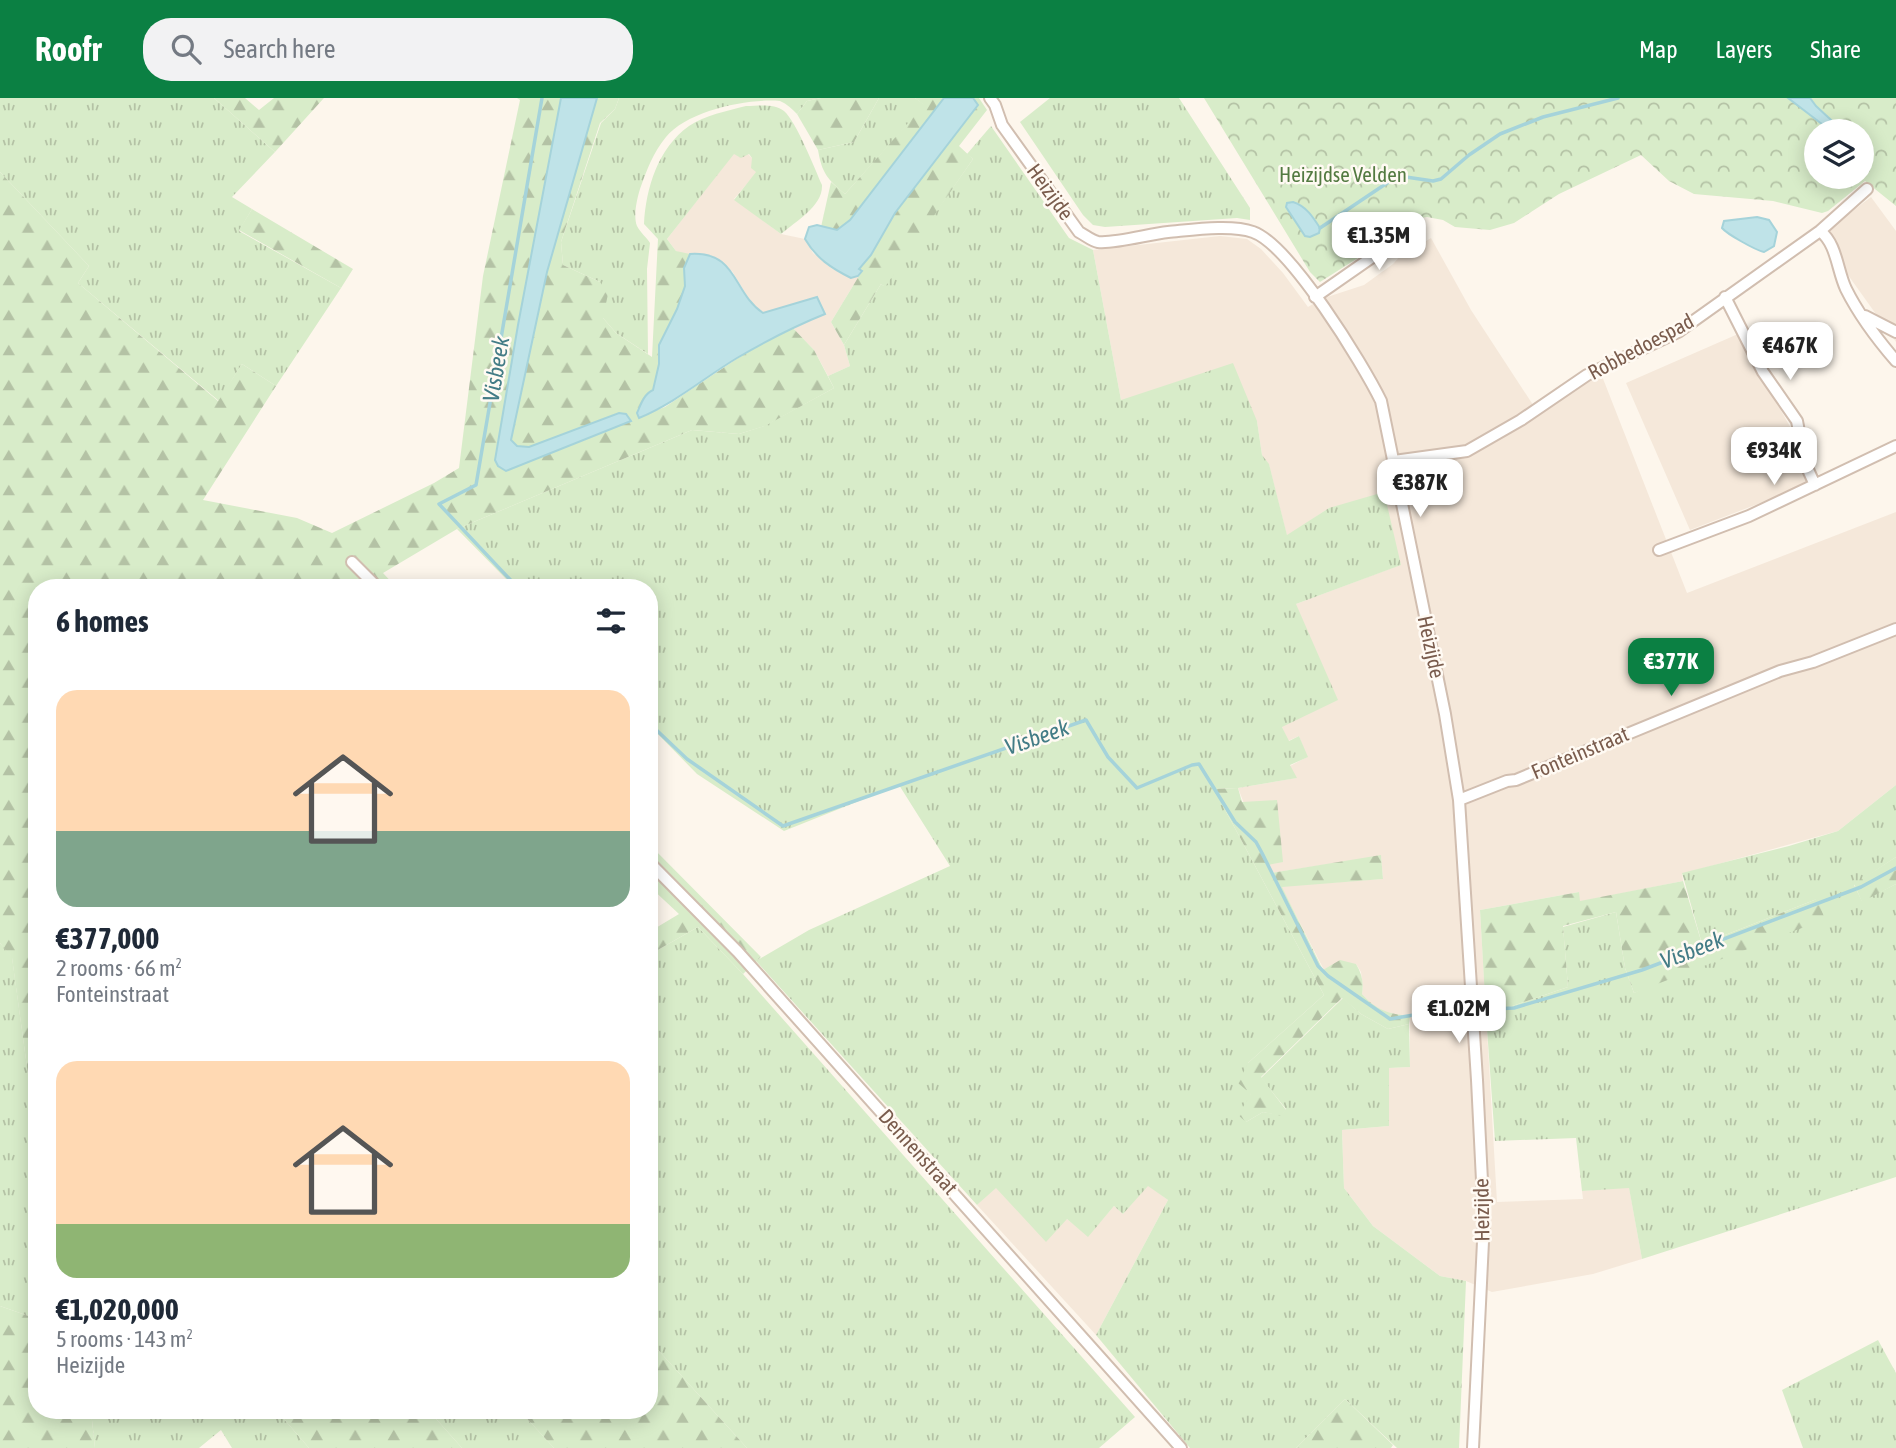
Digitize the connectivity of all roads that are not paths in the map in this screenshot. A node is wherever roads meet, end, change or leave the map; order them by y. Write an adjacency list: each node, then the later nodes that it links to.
1 (996, 100): 6 (street, Heizijde)
2 (1867, 189): 4 (street, Robbedoespad)
3 (1416, 226): 6 (street)
4 (1820, 231): 5 (street, Robbedoespad); 7 (street)
5 (1725, 297): 11 (street, Robbedoespad); 12 (street)
6 (1315, 298): 11 (street, Heizijde)
7 (1860, 312): 8 (street); 9 (street)
8 (1896, 332)
9 (1896, 361)
10 (1896, 446): 12 (street)
11 (1394, 461): 17 (street, Heizijde)
12 (1815, 485): 13 (street)
13 (1659, 550)
14 (352, 562): 15 (street)
15 (369, 579)
16 (1896, 629): 17 (street, Fonteinstraat)
17 (1459, 800): 20 (street, Heizijde)
18 (658, 871): 19 (street, Dennenstraat)
19 (1181, 1448)
20 (1472, 1448)

